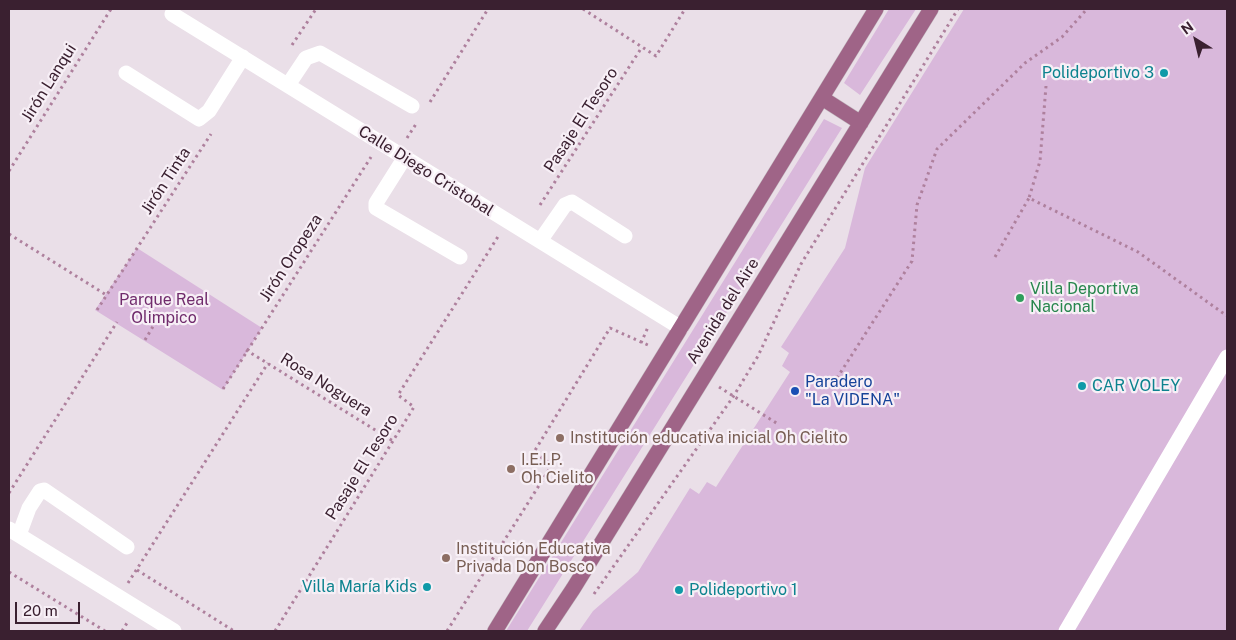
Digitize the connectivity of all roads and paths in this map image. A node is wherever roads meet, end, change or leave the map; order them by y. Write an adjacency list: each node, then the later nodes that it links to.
1 (111, 9): 23 (path, Jirón Lanqui)
2 (488, 9): 16 (path)
3 (583, 9): 10 (path)
4 (685, 9): 10 (path)
5 (876, 9): 15 (main road, Avenida del Aire)
6 (931, 9): 19 (main road, Avenida del Aire)
7 (958, 9): 46 (path)
8 (1087, 9): 44 (path)
9 (172, 14): 11 (street, Calle Diego Cristobal)
10 (642, 47): 25 (path, Pasaje El Tesoro)
11 (243, 57): 12 (street); 13 (street, Calle Diego Cristobal)
12 (126, 73)
13 (288, 85): 17 (street); 21 (street, Calle Diego Cristobal)
14 (1046, 86): 24 (path)
15 (822, 98): 19 (main road); 37 (main road, Avenida del Aire)
16 (428, 105)
17 (412, 106)
18 (418, 121): 22 (path)
19 (861, 123): 43 (main road, Avenida del Aire)
20 (213, 131): 32 (path, Jirón Tinta)
21 (380, 142): 22 (street, Calle Diego Cristobal); 39 (path, Jirón Oropeza)
22 (401, 155): 26 (street, Calle Diego Cristobal); 30 (street)
23 (9, 171)
24 (1029, 198): 31 (path); 34 (path)
25 (540, 206)
26 (508, 221): 29 (street, Calle Diego Cristobal); 48 (path, Pasaje El Tesoro)
27 (9, 234): 32 (path)
28 (625, 236): 29 (street)
29 (540, 241): 37 (street, Calle Diego Cristobal)
30 (460, 257)
31 (995, 257)
32 (108, 296): 33 (path, Jirón Tinta)
33 (98, 310)
34 (1227, 316)
35 (158, 318): 38 (path)
36 (117, 322): 49 (path)
37 (681, 328): 40 (main road, Avenida del Aire)
38 (145, 340)
39 (246, 350): 42 (path, Rosa Noguera); 45 (path, Jirón Oropeza)
40 (666, 353): 61 (path); 62 (main road, Avenida del Aire)
41 (1227, 357): 64 (street)
42 (268, 363): 48 (path, Rosa Noguera); 52 (path)
43 (703, 376): 46 (path); 63 (main road, Avenida del Aire)
44 (837, 378)
45 (223, 388)
46 (733, 397): 47 (path); 54 (path)
47 (778, 424)
48 (393, 441): 60 (path, Pasaje El Tesoro)
49 (9, 494)
50 (14, 532): 51 (street); 55 (street)
51 (127, 547)
52 (137, 570): 55 (path); 59 (path)
53 (9, 572): 57 (path)
54 (593, 595)
55 (120, 596): 56 (street)
56 (150, 625): 58 (street)
57 (105, 631)
58 (174, 631)
59 (234, 631)
60 (275, 631)
61 (447, 631)
62 (495, 631)
63 (545, 631)
64 (1066, 631)

